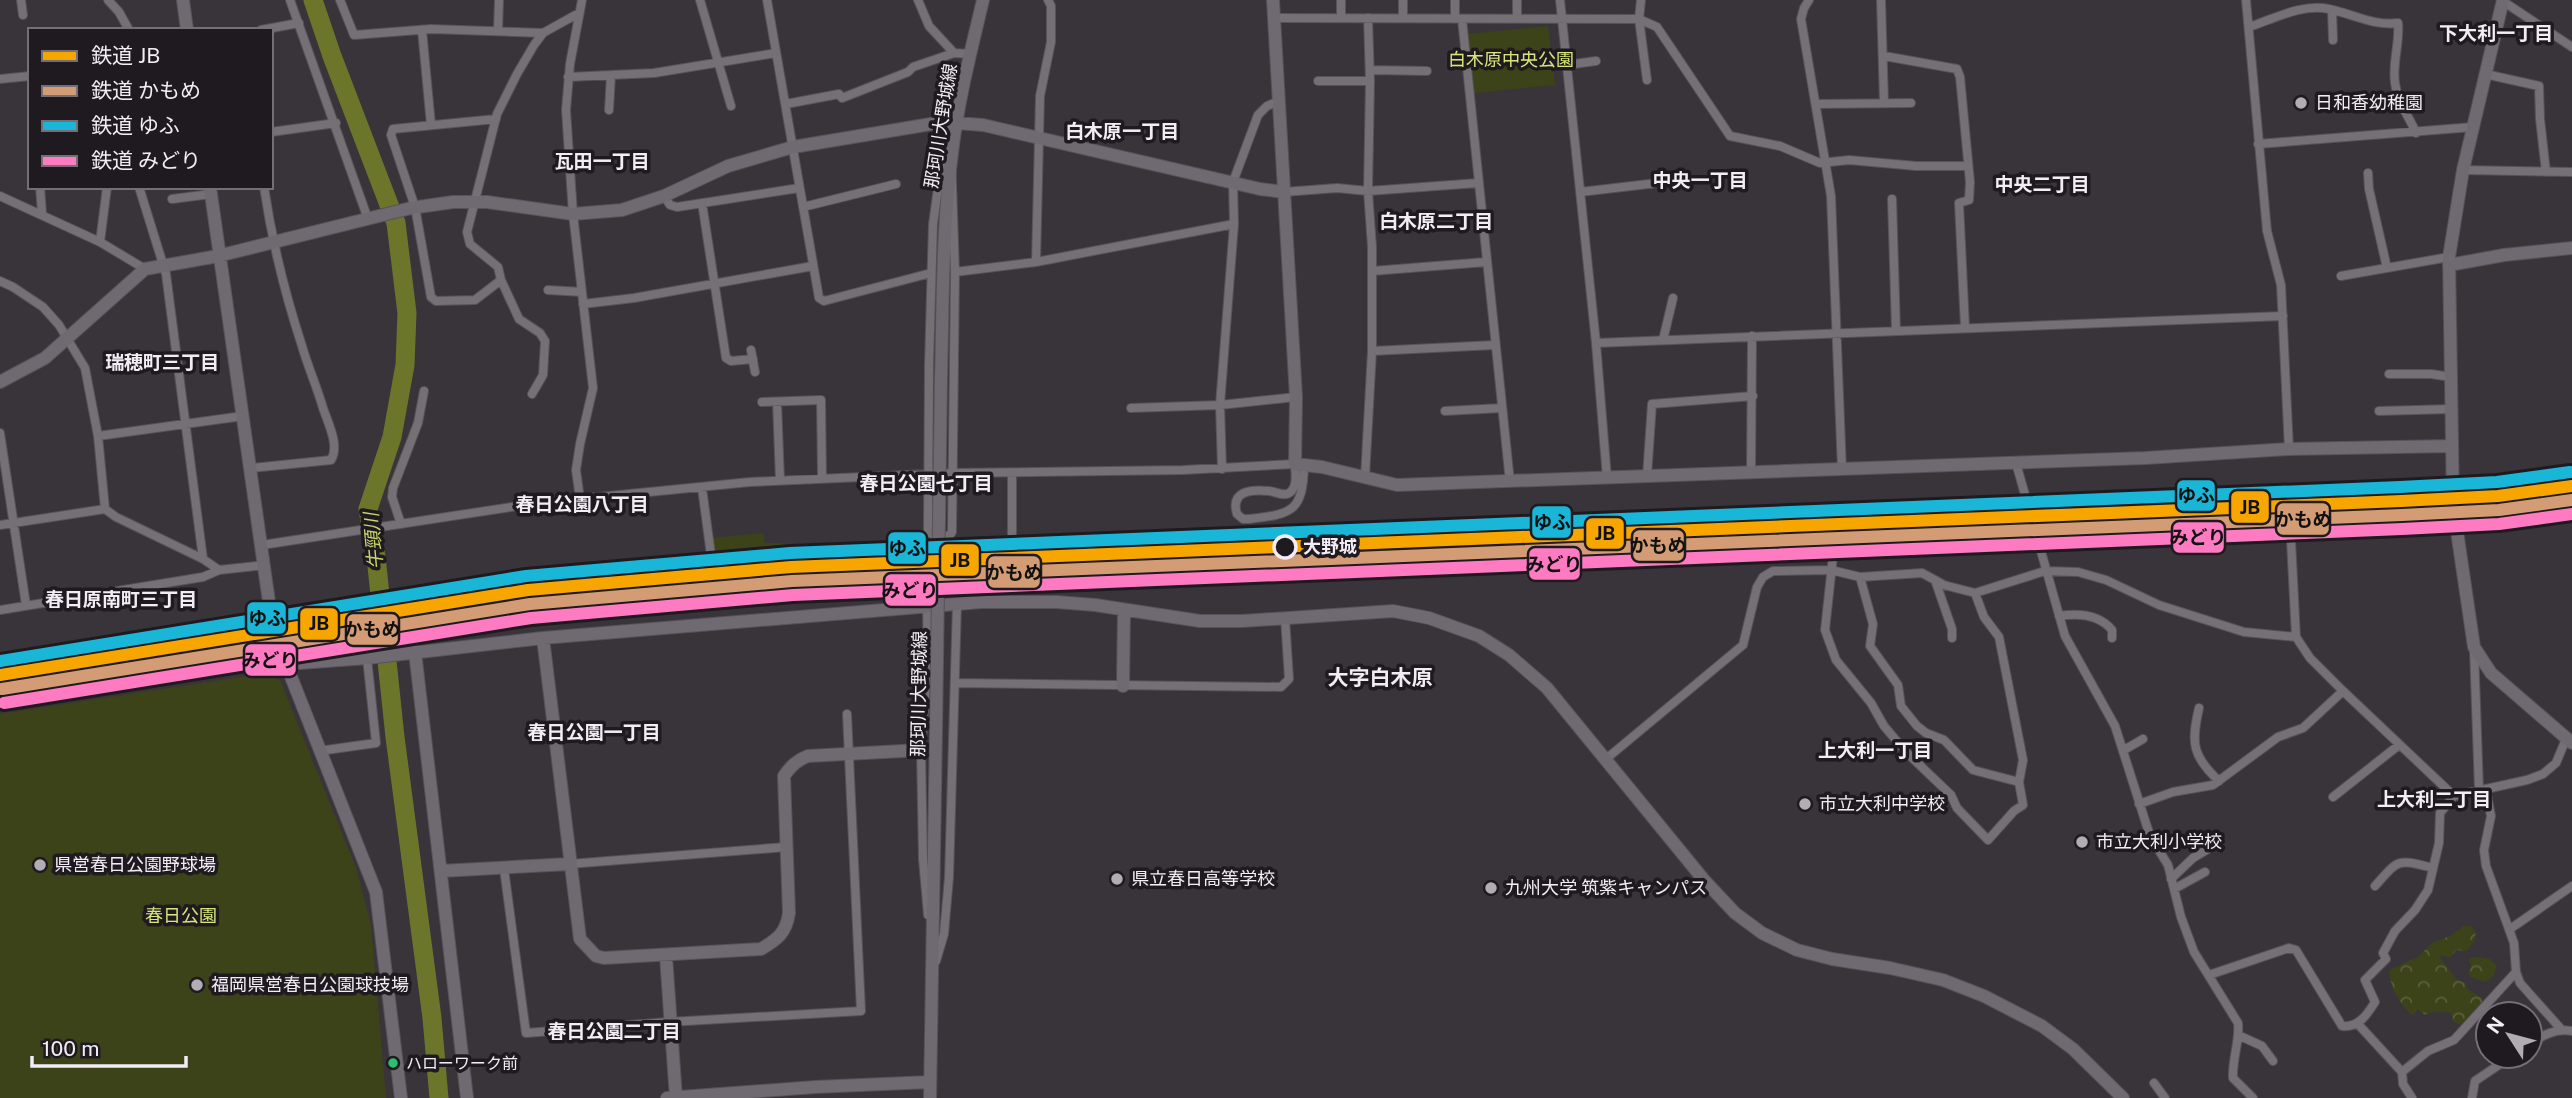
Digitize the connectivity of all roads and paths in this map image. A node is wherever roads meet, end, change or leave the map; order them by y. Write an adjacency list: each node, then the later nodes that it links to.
1 (21, 0): 26 (street)
2 (108, 0): 37 (street)
3 (183, 0): 38 (street)
4 (290, 0): 35 (street)
5 (340, 0): 40 (street)
6 (499, 0): 41 (street)
7 (582, 0): 25 (street)
8 (700, 0): 50 (street)
9 (767, 0): 45 (street)
10 (918, 0): 46 (street)
11 (984, 0): 47 (street, 那珂川大野城線)
12 (1048, 0): 76 (street)
13 (1273, 0): 29 (street)
14 (1341, 0): 27 (street)
15 (1403, 0): 28 (street)
16 (1455, 0): 32 (street)
17 (1517, 0): 31 (street)
18 (1560, 0): 33 (street)
19 (1641, 0): 34 (street)
20 (1809, 0): 66 (street)
21 (1881, 0): 48 (street)
22 (2246, 0): 36 (street)
23 (2502, 0): 44 (street); 54 (street)
24 (2332, 10): 36 (street); 43 (street); 75 (street)
25 (579, 13): 42 (street); 57 (street)
26 (23, 15)
27 (1341, 17): 29 (street); 30 (street)
28 (1403, 17): 30 (street); 32 (street)
29 (1274, 18): 62 (street)
30 (1368, 18): 52 (street)
31 (1517, 18): 32 (street); 33 (street)
32 (1458, 19): 88 (street)
33 (1562, 19): 34 (street); 51 (street)
34 (1639, 19): 59 (street); 80 (street)
35 (299, 23): 39 (street); 70 (street)
36 (2249, 27): 77 (street)
37 (128, 28)
38 (187, 28)
39 (272, 28)
40 (422, 30): 41 (street); 72 (street)
41 (498, 32): 42 (street)
42 (543, 33): 69 (street)
43 (2333, 40)
44 (2572, 47)
45 (776, 53): 50 (street); 65 (street)
46 (954, 53): 47 (street); 65 (street)
47 (970, 54): 71 (street, 那珂川大野城線)
48 (1884, 56): 63 (street); 81 (street)
49 (1597, 61): 51 (street)
50 (719, 63): 55 (street); 67 (street)
51 (1566, 65): 98 (street)
52 (1370, 70): 53 (street); 60 (street)
53 (1427, 71)
54 (2485, 74): 73 (street); 83 (street)
55 (611, 75): 57 (street); 68 (street)
56 (28, 76): 58 (street)
57 (568, 77): 108 (street)
58 (0, 79)
59 (1647, 80)
60 (1370, 81): 61 (street); 96 (street)
61 (1318, 82)
62 (1279, 101): 87 (street); 97 (street)
63 (1884, 102): 64 (street); 66 (street)
64 (1911, 103)
65 (786, 104): 78 (street)
66 (1816, 104): 80 (street)
67 (731, 106)
68 (608, 110)
69 (496, 119): 72 (street); 103 (street)
70 (336, 123): 74 (street); 109 (street)
71 (956, 123): 76 (street); 78 (street); 79 (street, 那珂川大野城線)
72 (431, 125): 106 (street)
73 (2473, 127): 75 (street); 82 (street)
74 (273, 132)
75 (2416, 133): 77 (street)
76 (1040, 137): 87 (street); 116 (street)
77 (2258, 145): 133 (street)
78 (793, 147): 90 (street); 100 (street)
79 (951, 154): 123 (street); 124 (street); 249 (street, 那珂川大野城線, bridge)
80 (1825, 162): 81 (street); 136 (street)
81 (1968, 166): 134 (street)
82 (2463, 170): 83 (street); 115 (street)
83 (2546, 172): 84 (street)
84 (2572, 172)
85 (2368, 173): 120 (street)
86 (1683, 180): 98 (street)
87 (1233, 183): 97 (street); 110 (street)
88 (1478, 183): 96 (street); 117 (street)
89 (896, 184): 105 (street)
90 (799, 188): 104 (street); 105 (street)
91 (40, 189): 107 (street)
92 (107, 189): 111 (street)
93 (140, 189): 118 (street)
94 (264, 189): 112 (street)
95 (210, 191): 101 (street); 114 (street)
96 (1368, 191): 97 (street); 122 (street)
97 (1284, 192): 150 (street)
98 (1580, 192): 140 (street)
99 (0, 195): 107 (street)
100 (664, 196): 104 (street); 108 (street)
101 (173, 199)
102 (1892, 199): 135 (street)
103 (473, 201): 106 (street); 108 (street); 126 (street)
104 (702, 203): 128 (street)
105 (803, 207): 119 (street)
106 (413, 208): 109 (street); 126 (street)
107 (42, 213): 111 (street)
108 (573, 214): 130 (street)
109 (368, 219): 112 (street)
110 (1234, 224): 116 (street); 153 (street)
111 (100, 242): 121 (street)
112 (273, 242): 114 (street); 167 (street)
113 (2572, 248): 115 (street)
114 (218, 256): 118 (street); 159 (street)
115 (2449, 261): 120 (street); 145 (street)
116 (1036, 262): 123 (street)
117 (1486, 262): 122 (street); 141 (street)
118 (162, 264): 121 (street); 160 (street)
119 (813, 266): 124 (street); 128 (street)
120 (2387, 268): 125 (street)
121 (145, 269): 138 (street)
122 (1372, 271): 142 (street)
123 (955, 272): 170 (street)
124 (931, 273): 173 (street)
125 (2341, 276)
126 (501, 280): 148 (street)
127 (0, 281): 138 (street)
128 (713, 284): 132 (street); 143 (street)
129 (548, 290): 130 (street)
130 (582, 292): 132 (street)
131 (1673, 298): 139 (street)
132 (583, 303): 181 (street)
133 (2283, 316): 134 (street); 164 (street)
134 (1965, 327): 135 (street)
135 (1896, 330): 136 (street)
136 (1837, 332): 137 (street); 169 (street)
137 (1752, 336): 139 (street); 149 (street)
138 (67, 340): 146 (street); 162 (street)
139 (1663, 340): 140 (street)
140 (1596, 343): 177 (street)
141 (1495, 345): 142 (street); 155 (street)
142 (1372, 351): 175 (street)
143 (755, 372)
144 (2389, 374): 145 (street)
145 (2451, 377): 156 (street)
146 (0, 383)
147 (424, 391): 188 (street)
148 (532, 394)
149 (1753, 396): 172 (street); 174 (street)
150 (1296, 397): 153 (street); 166 (street)
151 (762, 402): 152 (street)
152 (777, 402): 176 (street); 178 (street)
153 (1220, 405): 154 (street); 168 (street)
154 (1131, 408)
155 (1502, 408): 157 (street); 179 (street)
156 (2452, 409): 158 (street); 163 (street)
157 (1445, 411)
158 (2379, 411)
159 (243, 416): 160 (street); 167 (street)
160 (187, 424): 162 (street); 193 (street)
161 (0, 433): 186 (street)
162 (98, 436): 183 (street)
163 (2451, 446): 164 (street); 184 (street)
164 (2289, 449): 165 (street)
165 (2016, 463): 169 (street); 189 (street)
166 (1300, 465): 166 (street); 168 (street); 175 (street)
167 (251, 468): 191 (street)
168 (1222, 469): 171 (street)
169 (1842, 470): 172 (street)
170 (951, 473): 171 (street); 173 (street); 173 (street)
171 (1012, 473): 190 (street)
172 (1751, 473): 174 (street)
173 (928, 476): 176 (street)
174 (1647, 476): 177 (street)
175 (1364, 477): 179 (street)
176 (822, 478): 178 (street)
177 (1606, 478): 179 (street)
178 (780, 480): 180 (street)
179 (1510, 482)
180 (702, 488): 181 (street); 192 (street)
181 (580, 499): 188 (street)
182 (2572, 506): 184 (street)
183 (106, 509): 186 (street); 193 (street)
184 (2454, 516): 185 (street); 212 (street)
185 (2290, 521): 189 (street); 208 (street)
186 (13, 523): 187 (street); 202 (street)
187 (0, 525)
188 (397, 525): 191 (street)
189 (2033, 531): 196 (street); 197 (street)
190 (1012, 535)
191 (262, 545): 194 (street)
192 (710, 555)
193 (203, 559): 195 (street)
194 (264, 565): 195 (street); 215 (street)
195 (219, 570): 202 (street)
196 (1831, 570): 198 (street); 229 (street); 231 (street)
197 (2045, 571): 200 (street); 206 (street); 208 (street)
198 (1860, 577): 199 (street); 231 (street)
199 (1935, 580): 200 (street); 210 (street)
200 (1975, 593): 231 (street)
201 (957, 604): 203 (street); 205 (street); 216 (street)
202 (26, 605): 204 (street)
203 (927, 606): 209 (street); 225 (street)
204 (0, 610)
205 (1124, 610): 207 (street); 217 (street)
206 (2059, 616): 211 (street); 226 (street)
207 (1286, 618): 217 (street); 229 (street)
208 (2296, 637): 218 (street)
209 (543, 638): 213 (street); 238 (street)
210 (1952, 638)
211 (2112, 638)
212 (2474, 648): 223 (street); 232 (street)
213 (415, 652): 214 (street); 241 (street)
214 (367, 658): 215 (street); 227 (street)
215 (286, 664): 219 (street); 227 (street)
216 (954, 683): 217 (street); 249 (street)
217 (1123, 685)
218 (2343, 691): 224 (street); 230 (street)
219 (0, 694)
220 (2199, 708): 230 (street)
221 (847, 715): 228 (street)
222 (2143, 739): 226 (street)
223 (2569, 741): 232 (street)
224 (2399, 745): 233 (street); 234 (street)
225 (921, 750): 228 (street); 249 (street)
226 (2124, 750): 235 (street)
227 (319, 751): 263 (street)
228 (847, 754): 237 (street); 252 (street)
229 (1606, 759): 268 (street)
230 (2219, 781): 235 (street)
231 (2019, 782)
232 (2479, 790): 233 (street); 247 (street)
233 (2454, 796): 239 (street)
234 (2333, 797)
235 (2139, 804): 243 (street)
236 (2218, 843): 243 (street)
237 (786, 847): 238 (street); 248 (street)
238 (569, 864): 240 (street); 248 (street)
239 (2434, 868): 244 (street); 253 (street)
240 (504, 869): 241 (street); 252 (street)
241 (441, 871): 264 (street)
242 (2205, 872): 246 (street)
243 (2171, 879): 246 (street)
244 (2375, 886)
245 (2572, 886): 247 (street)
246 (2174, 889): 251 (street)
247 (2510, 929): 250 (street)
248 (666, 956): 252 (street)
249 (933, 970): 261 (street, 那珂川大野城線)
250 (2516, 972): 254 (street); 260 (street)
251 (2209, 975): 253 (street); 256 (street)
252 (669, 1022): 266 (street)
253 (2357, 1024): 260 (street)
254 (2561, 1029): 255 (street); 257 (street)
255 (2572, 1031)
256 (2238, 1035): 258 (street); 270 (street)
257 (2544, 1035)
258 (2273, 1061)
259 (2491, 1070): 272 (street)
260 (2402, 1072): 271 (street)
261 (930, 1082): 266 (street); 267 (street, 那珂川大野城線)
262 (2154, 1083): 269 (street)
263 (401, 1098)
264 (467, 1098)
265 (667, 1098): 266 (street)
266 (676, 1098)
267 (930, 1098)
268 (2123, 1098)
269 (2165, 1098)
270 (2253, 1098)
271 (2412, 1098)
272 (2472, 1098)

